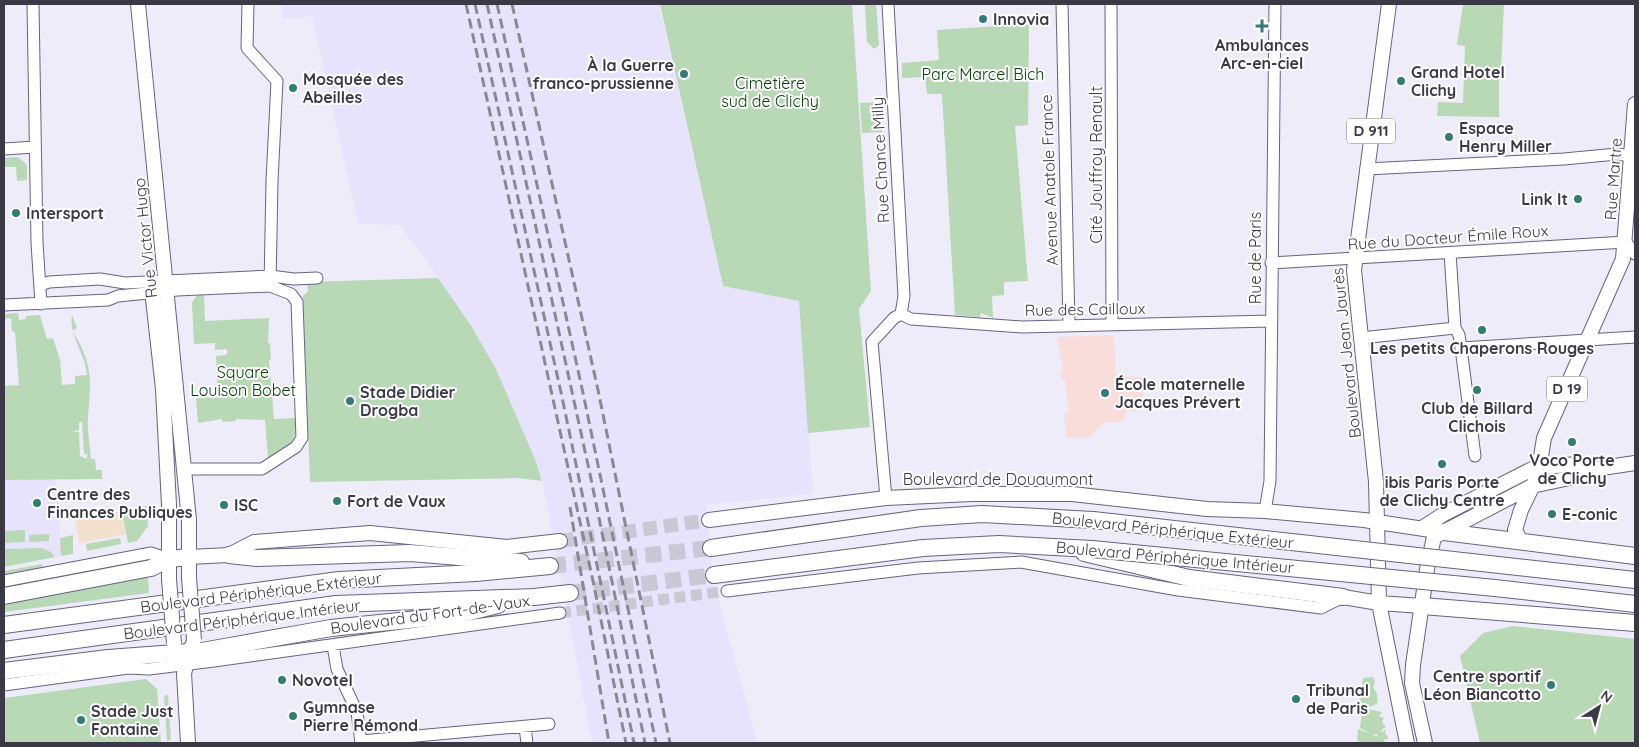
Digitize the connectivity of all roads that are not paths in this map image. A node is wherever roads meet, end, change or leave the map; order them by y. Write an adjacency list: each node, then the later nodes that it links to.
1 (33, 4): 10 (street)
2 (138, 4): 23 (main road, Rue Victor Hugo)
3 (248, 4): 21 (street)
4 (888, 4): 27 (street, Rue Chance Milly)
5 (1062, 4): 30 (street, Avenue Anatole France)
6 (1111, 4): 29 (street, Cité Jouffroy Renault)
7 (1275, 4): 19 (street, Rue de Paris)
8 (1388, 4): 13 (main road, Boulevard Jean Jaurès / D 911)
9 (1635, 104): 12 (main road, Rue Martre)
10 (35, 147): 11 (street); 22 (street)
11 (4, 149)
12 (1632, 156): 13 (street); 14 (main road, Rue Martre)
13 (1366, 169): 18 (main road, Boulevard Jean Jaurès / D 911)
14 (1633, 191): 15 (main road, Rue Martre)
15 (1626, 242): 16 (street, Rue du Docteur Émile Roux); 17 (street, Rue Martre); 34 (main road)
16 (1450, 253): 18 (street, Rue du Docteur Émile Roux); 31 (street)
17 (1635, 254)
18 (1354, 259): 19 (street, Rue du Docteur Émile Roux); 33 (main road, Boulevard Jean Jaurès / D 911)
19 (1271, 263): 28 (street, Rue de Paris)
20 (317, 278): 21 (street)
21 (270, 281): 23 (street); 39 (street)
22 (40, 285): 24 (street); 25 (street)
23 (167, 286): 24 (street); 41 (main road, Rue Victor Hugo)
24 (152, 287): 25 (street); 57 (main road, Rue Victor Hugo)
25 (42, 304): 26 (street)
26 (4, 305)
27 (901, 314): 30 (street, Rue des Cailloux); 44 (street)
28 (1271, 321): 29 (street, Rue des Cailloux); 45 (street, Rue de Paris)
29 (1112, 325): 30 (street, Rue des Cailloux)
30 (1069, 326)
31 (1455, 328): 33 (street); 35 (street)
32 (1635, 337): 34 (street)
33 (1361, 338): 47 (main road, Boulevard Jean Jaurès / D 911)
34 (1589, 339): 35 (street); 38 (main road, D 19)
35 (1461, 348): 36 (street)
36 (1475, 456)
37 (1635, 463): 40 (main road)
38 (1539, 467): 40 (main road); 43 (main road); 48 (main road)
39 (262, 469): 41 (street); 42 (street)
40 (1595, 469): 43 (main road)
41 (184, 470): 42 (main road, Rue Victor Hugo)
42 (186, 484): 56 (main road, Rue Victor Hugo)
43 (1532, 486): 49 (main road); 51 (main road)
44 (886, 498): 45 (main road, Boulevard de Douaumont); 46 (main road, Boulevard de Douaumont)
45 (1265, 512): 47 (main road, Boulevard de Douaumont)
46 (709, 520)
47 (1377, 522): 48 (main road, Boulevard de Douaumont); 66 (main road, Boulevard Jean Jaurès)
48 (1422, 528): 49 (main road, Boulevard de Douaumont)
49 (1444, 532): 51 (highway); 68 (main road)
50 (560, 541): 54 (main road)
51 (1521, 542): 55 (highway)
52 (1055, 546): 58 (highway, Boulevard Périphérique Intérieur); 65 (highway); 67 (highway, Boulevard Périphérique Intérieur, bridge)
53 (711, 548): 59 (highway, Boulevard Périphérique Extérieur, bridge)
54 (229, 555): 56 (main road); 71 (highway, Boulevard Périphérique Extérieur)
55 (1635, 556)
56 (189, 557): 57 (highway); 74 (main road, Rue Victor Hugo, bridge)
57 (169, 559): 60 (street); 63 (highway); 74 (main road, Rue Victor Hugo, bridge)
58 (714, 575)
59 (1635, 580)
60 (4, 581)
61 (727, 591): 65 (street)
62 (570, 593): 64 (highway, Boulevard Périphérique Intérieur)
63 (4, 596)
64 (534, 597): 73 (highway, Boulevard Périphérique Intérieur); 74 (highway)
65 (1343, 597): 66 (main road)
66 (1379, 603): 68 (main road); 82 (main road, Boulevard Jean Jaurès)
67 (1635, 604)
68 (1422, 606): 70 (highway); 83 (main road)
69 (560, 613): 72 (street, Boulevard du Fort-de-Vaux)
70 (1635, 623)
71 (4, 625)
72 (333, 646): 74 (street, Boulevard du Fort-de-Vaux); 79 (street)
73 (4, 650)
74 (183, 656): 75 (highway); 76 (street, Boulevard du Fort-de-Vaux); 80 (main road)
75 (4, 671)
76 (4, 685)
77 (549, 724): 78 (street)
78 (525, 727): 79 (street); 81 (street)
79 (361, 742)
80 (188, 743)
81 (527, 743)
82 (1407, 743)
83 (1425, 743)

